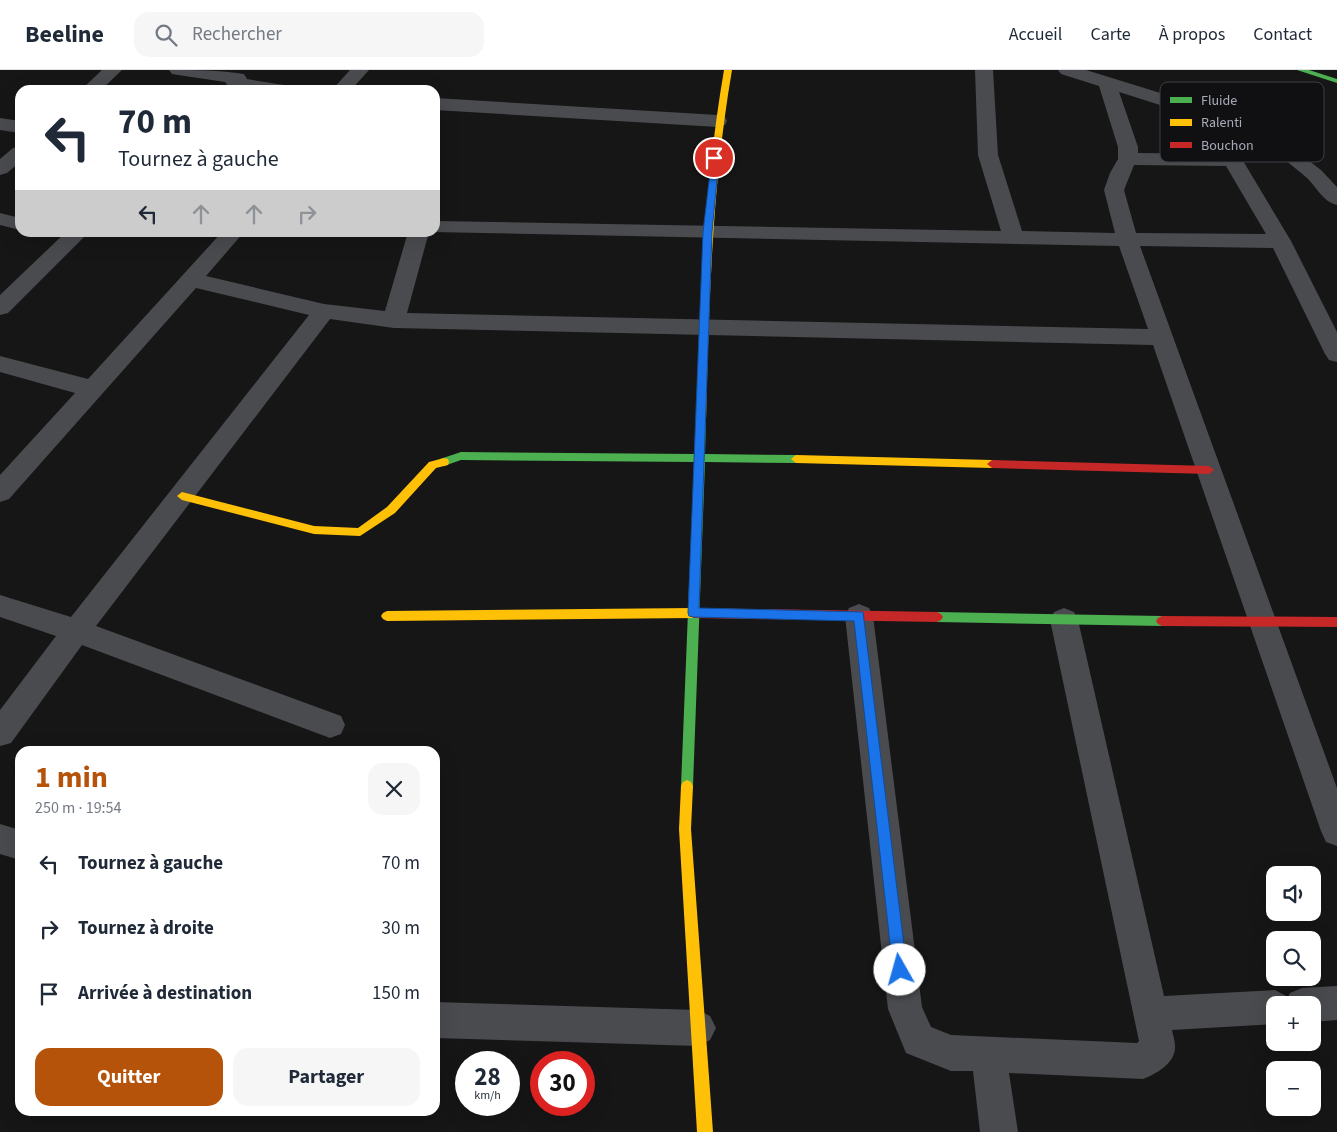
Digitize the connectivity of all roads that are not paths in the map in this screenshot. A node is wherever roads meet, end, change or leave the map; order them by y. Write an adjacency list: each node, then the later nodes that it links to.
1 (113, 70): 11 (street)
2 (178, 70): 8 (street)
3 (360, 70): 13 (street)
4 (728, 70): 16 (street)
5 (984, 70): 33 (street)
6 (1067, 70): 10 (street)
7 (1301, 70): 9 (street)
8 (236, 80): 12 (street)
9 (1337, 81)
10 (1107, 82): 14 (street); 20 (street)
11 (96, 85)
12 (260, 85)
13 (346, 85)
14 (1160, 99)
15 (440, 104): 16 (street)
16 (718, 121): 29 (street)
17 (0, 124): 18 (street)
18 (15, 126)
19 (15, 156): 24 (street)
20 (1128, 159): 21 (street); 34 (street)
21 (1160, 159)
22 (1234, 162): 35 (street)
23 (1298, 162): 25 (street)
24 (0, 169)
25 (1337, 199)
26 (0, 220): 27 (street)
27 (15, 223)
28 (440, 227): 29 (street)
29 (708, 232): 33 (street); 40 (street)
30 (68, 237): 37 (street)
31 (230, 237): 36 (street)
32 (418, 237): 39 (street)
33 (1014, 238): 34 (street)
34 (1127, 239): 35 (street); 41 (street)
35 (1280, 241): 42 (street)
36 (192, 280): 38 (street); 44 (street)
37 (0, 308)
38 (324, 311): 39 (street); 48 (street)
39 (394, 320): 40 (street)
40 (704, 328): 41 (street); 45 (street)
41 (1162, 337): 46 (street)
42 (1337, 354)
43 (0, 364): 44 (street)
44 (93, 389): 47 (street)
45 (699, 456): 46 (street); 48 (street); 50 (street)
46 (1209, 470): 55 (street)
47 (0, 492)
48 (182, 496): 56 (street)
49 (0, 606): 56 (street)
50 (693, 613): 51 (street); 52 (street); 67 (street)
51 (387, 616)
52 (859, 616): 53 (street); 68 (street)
53 (1064, 620): 55 (street); 65 (street)
54 (1337, 622): 55 (street)
55 (1263, 624): 59 (street)
56 (75, 630): 57 (street); 58 (street)
57 (330, 725)
58 (0, 733)
59 (1337, 831)
60 (0, 839): 61 (street)
61 (15, 844)
62 (1337, 1003): 63 (street)
63 (1321, 1004)
64 (1266, 1007): 65 (street)
65 (1151, 1014): 68 (street)
66 (440, 1020): 67 (street)
67 (698, 1028): 69 (street)
68 (989, 1054): 70 (street)
69 (705, 1132)
70 (999, 1132)

